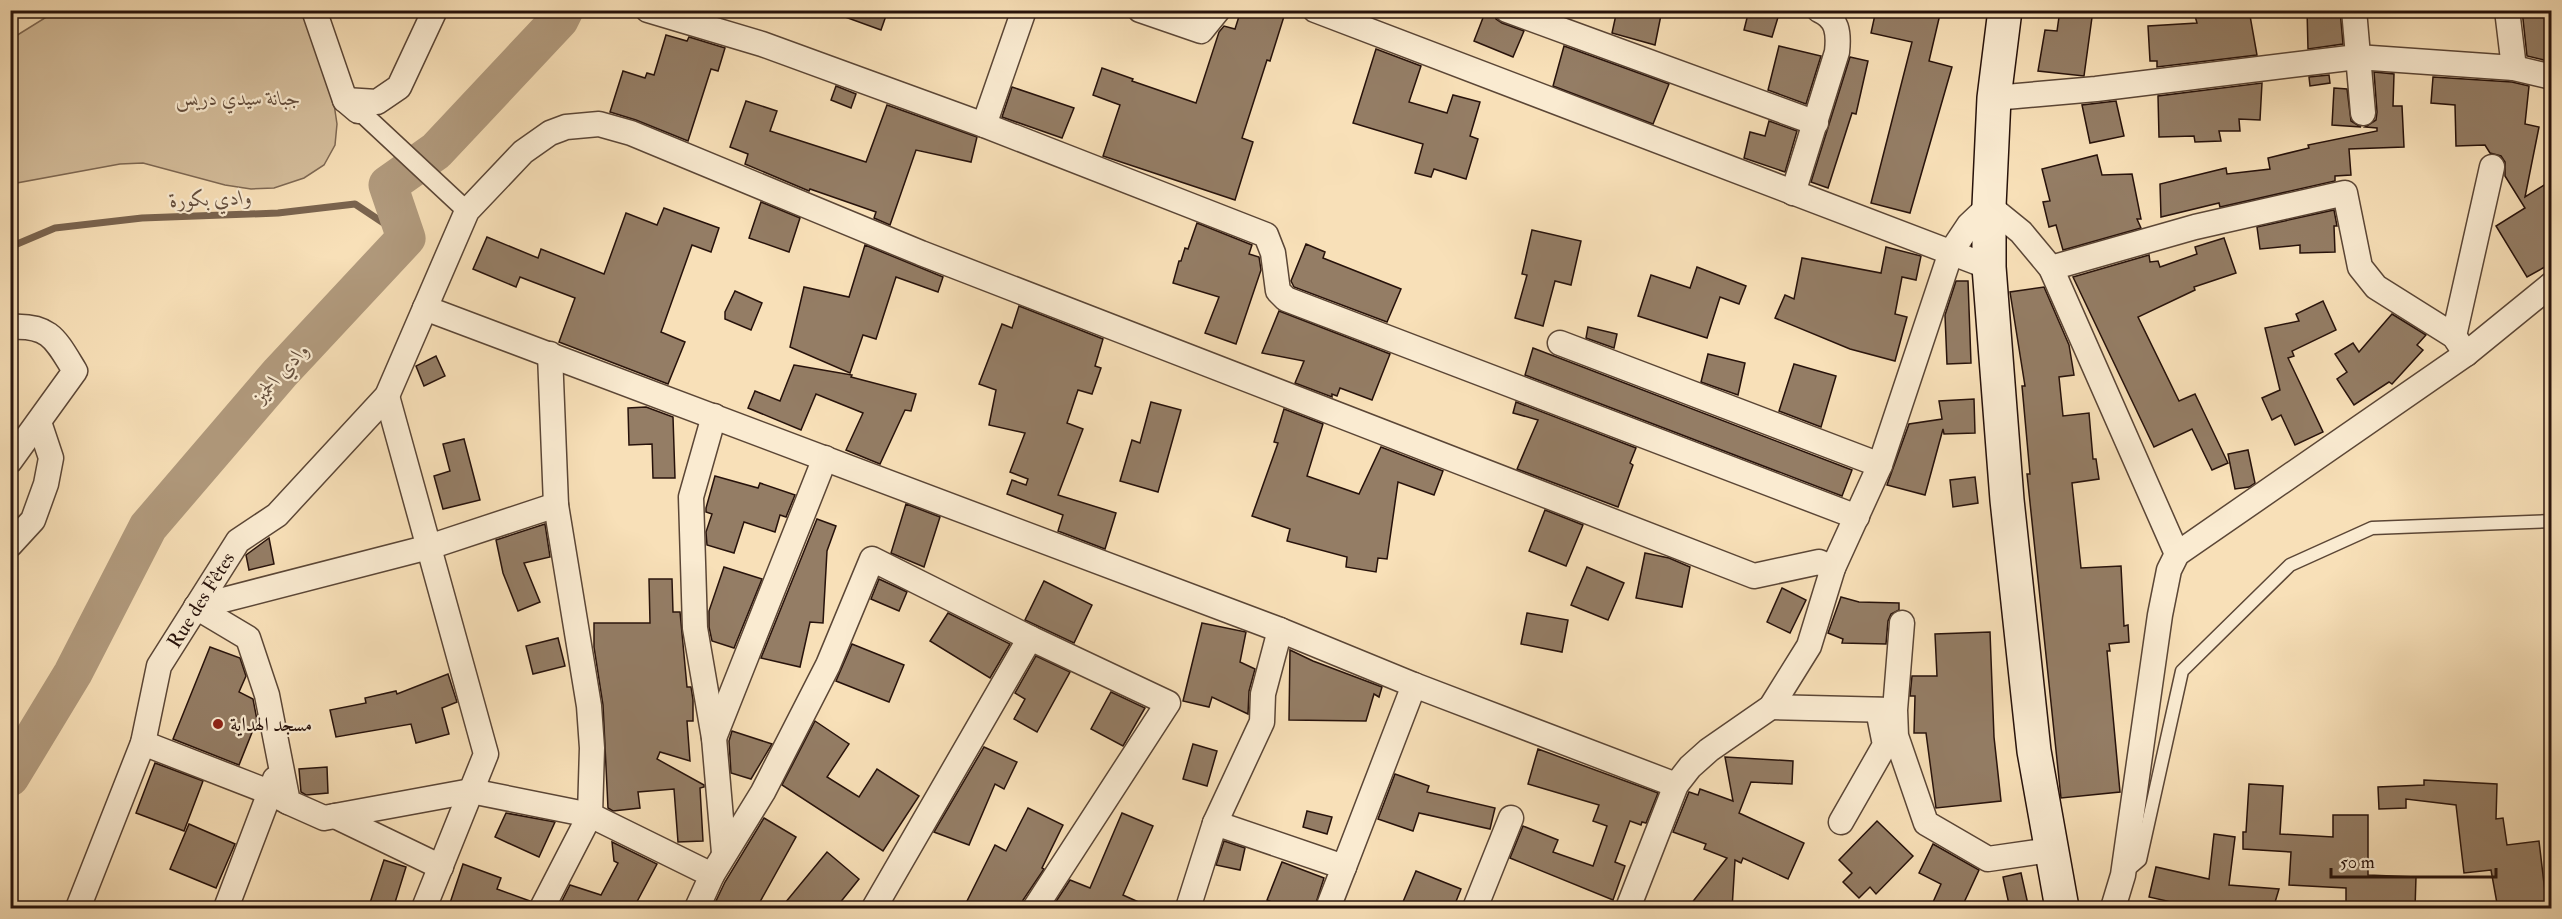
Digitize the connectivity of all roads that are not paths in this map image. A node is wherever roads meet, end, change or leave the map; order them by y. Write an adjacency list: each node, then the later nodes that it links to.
1 (314, 10): 17 (street)
2 (435, 10): 17 (street)
3 (648, 10): 20 (street)
4 (1024, 10): 20 (street)
5 (1140, 10): 6 (street)
6 (1218, 10)
7 (1315, 10): 22 (street)
8 (1507, 10): 19 (street)
9 (1819, 10): 19 (street)
10 (2006, 10): 16 (main road)
11 (2354, 10): 13 (street)
12 (2507, 10): 14 (street)
13 (2357, 57): 14 (street); 16 (street); 18 (street)
14 (2514, 68): 15 (street)
15 (2552, 77)
16 (1994, 98): 23 (main road)
17 (355, 108): 24 (street)
18 (2362, 113)
19 (1816, 123): 22 (street)
20 (984, 125): 41 (street)
21 (2492, 167): 32 (street)
22 (1793, 193): 25 (street)
23 (1989, 206): 25 (street); 26 (main road); 27 (street)
24 (467, 211): 29 (street, Rue des Fêtes); 46 (street)
25 (1951, 252): 26 (street); 39 (street)
26 (1989, 267): 64 (main road)
27 (2050, 268): 32 (street); 45 (street)
28 (2552, 284): 32 (street)
29 (425, 308): 33 (street); 34 (street, Rue des Fêtes)
30 (10, 327): 36 (street)
31 (1560, 344): 39 (street)
32 (2460, 345): 45 (street)
33 (550, 354): 35 (street); 40 (street)
34 (387, 396): 44 (street); 47 (street, Rue des Fêtes)
35 (714, 416): 37 (street); 54 (street)
36 (39, 422): 38 (street); 43 (street)
37 (825, 458): 49 (street); 54 (street)
38 (10, 461)
39 (1880, 465): 41 (street)
40 (556, 505): 44 (street); 59 (street)
41 (1857, 516): 46 (street)
42 (2552, 521): 69 (lane)
43 (10, 545)
44 (429, 546): 47 (street); 57 (street)
45 (2176, 554): 69 (street)
46 (1833, 568): 52 (street)
47 (196, 606): 55 (street, Rue des Fêtes); 58 (street)
48 (1902, 623): 53 (street)
49 (1280, 630): 51 (street); 63 (street)
50 (1030, 638): 65 (street); 75 (street); 76 (street)
51 (1414, 685): 56 (street); 67 (street)
52 (1771, 708): 53 (street); 56 (street)
53 (1886, 710): 62 (street); 64 (street)
54 (714, 738): 65 (street)
55 (144, 743): 58 (street); 70 (street, Rue des Fêtes)
56 (1676, 785): 80 (street)
57 (471, 791): 59 (street); 60 (street); 66 (street)
58 (279, 797): 60 (street); 71 (street)
59 (590, 815): 68 (street); 73 (street)
60 (335, 816): 66 (street)
61 (1511, 818): 79 (street)
62 (1841, 822)
63 (1215, 823): 67 (street); 77 (street)
64 (2050, 850): 81 (main road)
65 (724, 853): 68 (street)
66 (441, 867): 72 (street)
67 (1344, 867): 78 (street)
68 (712, 875): 74 (street)
69 (2123, 875): 82 (street)
70 (78, 909)
71 (226, 909)
72 (424, 909)
73 (542, 909)
74 (697, 909)
75 (874, 909)
76 (1035, 909)
77 (1188, 909)
78 (1328, 909)
79 (1475, 909)
80 (1628, 909)
81 (2062, 909)
82 (2113, 909)

